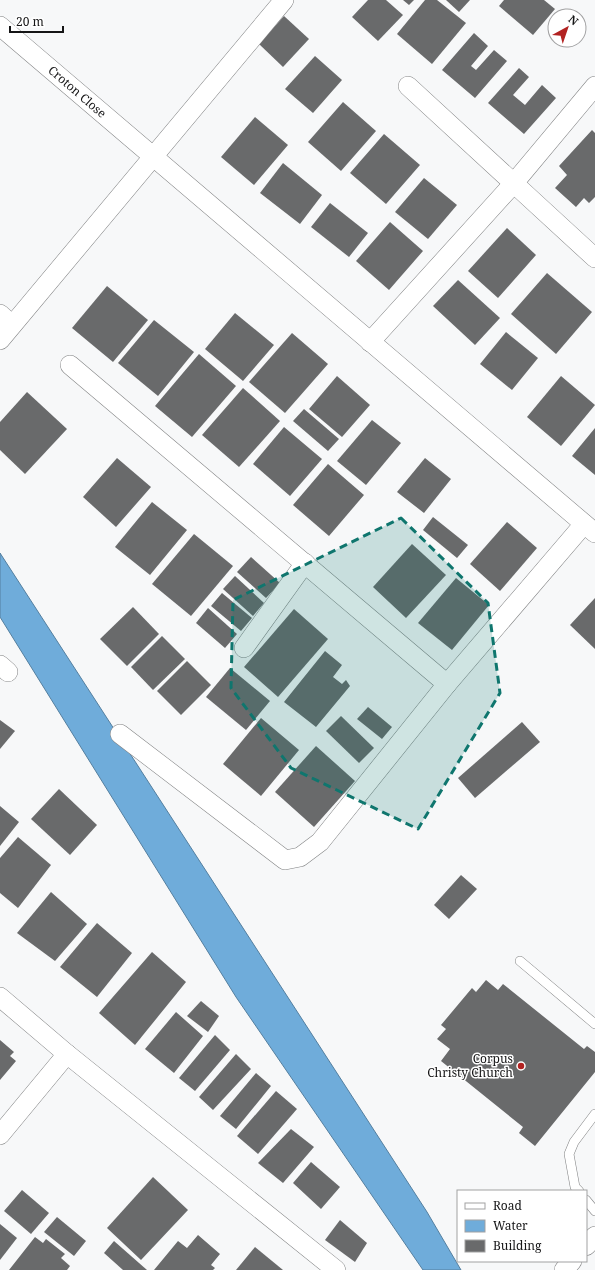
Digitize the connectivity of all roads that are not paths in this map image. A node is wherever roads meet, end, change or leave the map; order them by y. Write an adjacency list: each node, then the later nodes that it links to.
1 (284, 0): 5 (street)
2 (0, 26): 5 (street, Croton Close)
3 (408, 86): 6 (street)
4 (595, 86): 6 (street)
5 (153, 158): 8 (street); 10 (street, Croton Close)
6 (514, 183): 7 (street); 10 (street)
7 (595, 258)
8 (6, 320): 9 (street)
9 (0, 340)
10 (370, 342): 12 (street, Croton Close)
11 (70, 365): 13 (street)
12 (590, 528): 15 (street)
13 (305, 563): 14 (street); 15 (street)
14 (244, 648)
15 (447, 684): 16 (street)
16 (120, 734)
17 (520, 961): 19 (lane)
18 (0, 997): 20 (street)
19 (595, 1024)
20 (68, 1054): 22 (street); 29 (street)
21 (595, 1114): 23 (lane)
22 (0, 1135)
23 (578, 1190)
24 (587, 1201): 25 (lane)
25 (595, 1210)
26 (595, 1236): 27 (street)
27 (587, 1245)
28 (571, 1262): 30 (street)
29 (336, 1270)
30 (564, 1270)

